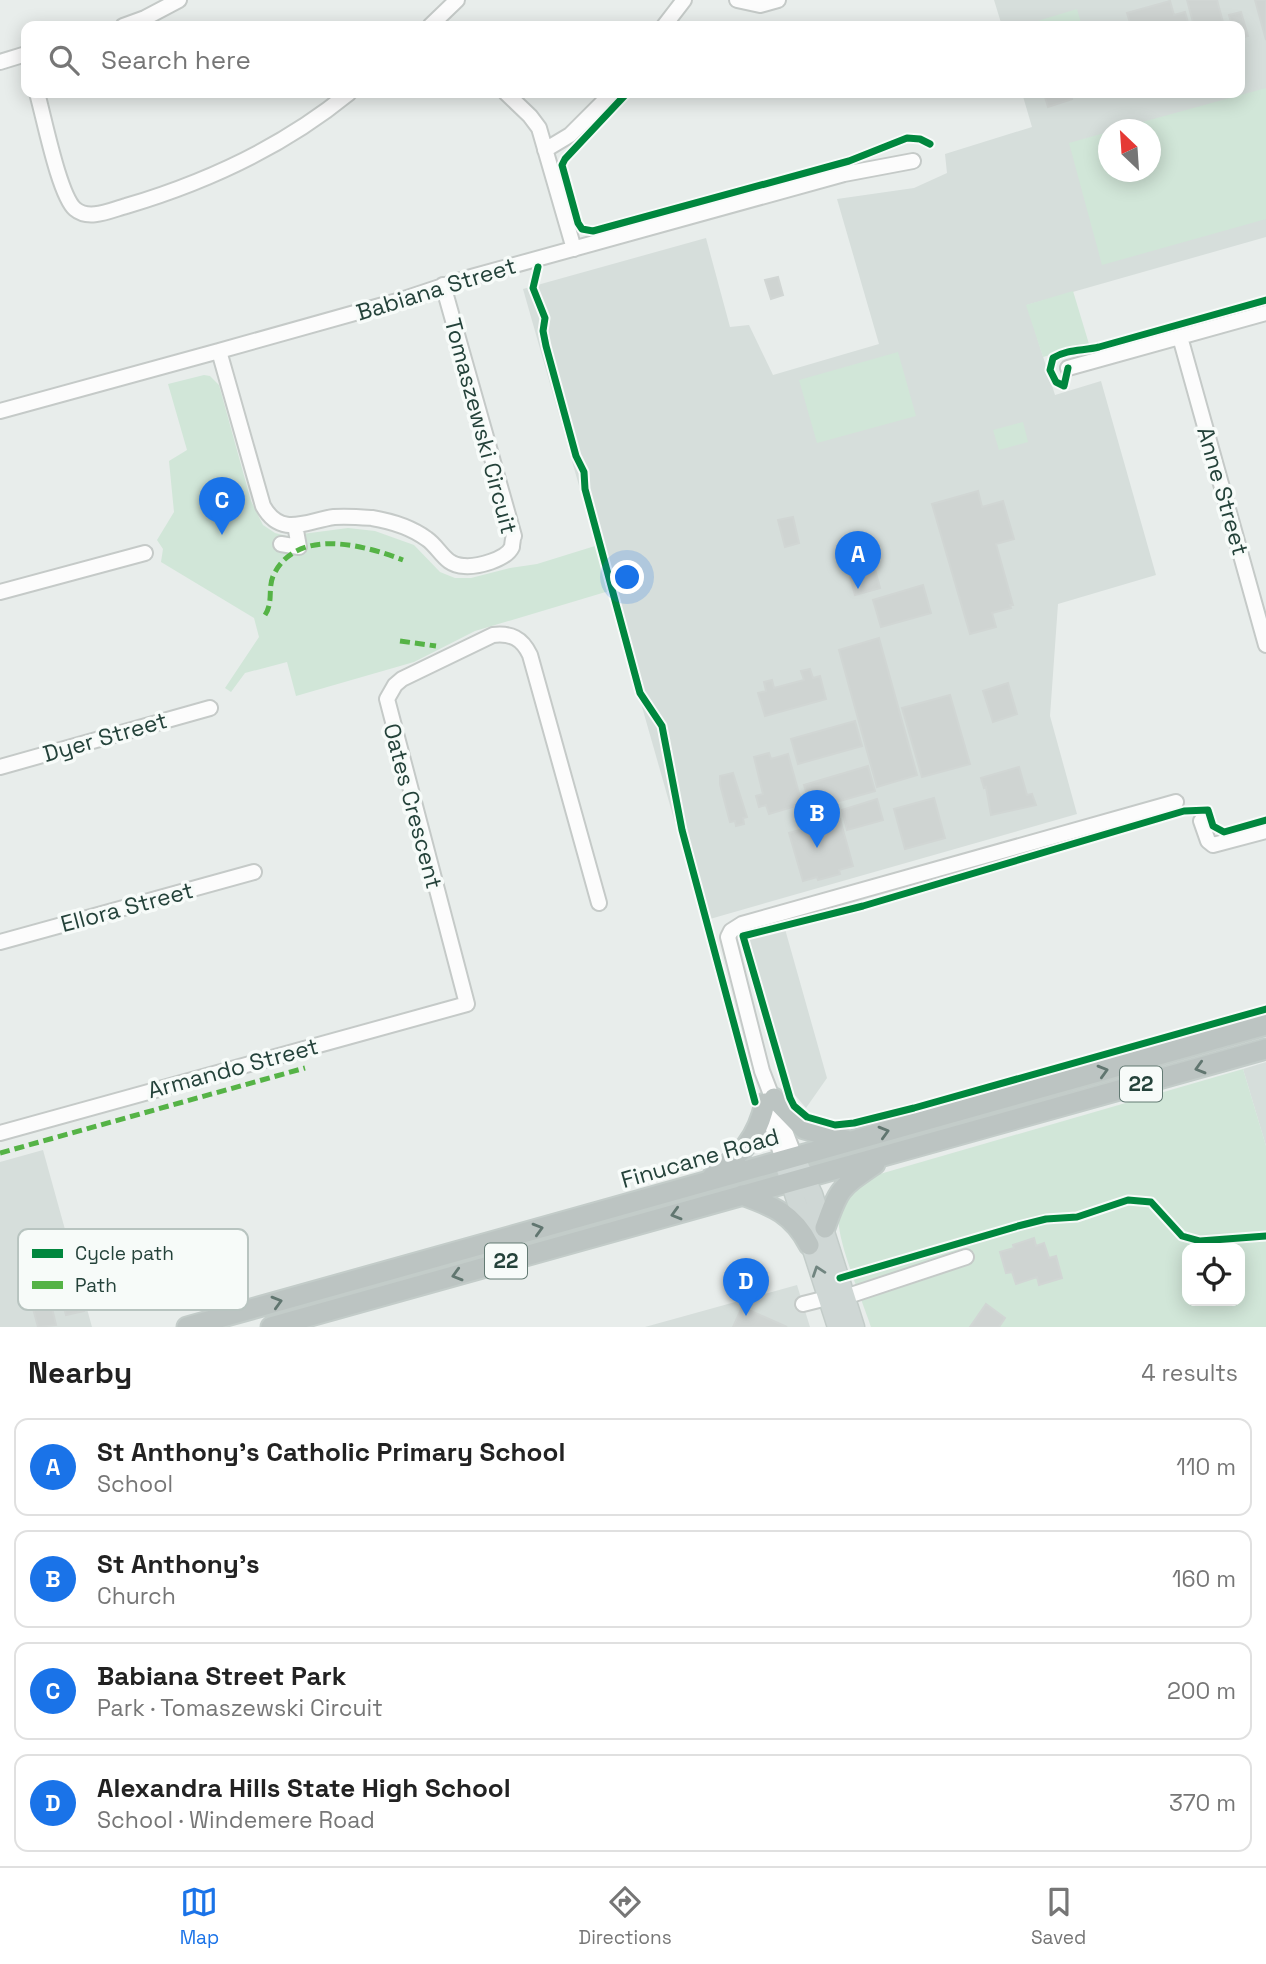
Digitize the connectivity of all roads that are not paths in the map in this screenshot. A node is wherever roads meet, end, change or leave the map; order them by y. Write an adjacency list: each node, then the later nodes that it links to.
1 (179, 0): 6 (street)
2 (457, 0): 7 (street)
3 (684, 0): 8 (street)
4 (737, 0): 5 (street)
5 (778, 0)
6 (137, 21)
7 (438, 21)
8 (668, 21)
9 (21, 56): 10 (street)
10 (0, 62)
11 (38, 98): 12 (street)
12 (343, 98)
13 (511, 98): 15 (street)
14 (607, 98): 15 (street)
15 (545, 150): 17 (street)
16 (913, 162): 17 (street, Babiana Street)
17 (574, 248): 18 (street, Babiana Street)
18 (443, 285): 21 (street, Babiana Street); 24 (street, Tomaszewski Circuit)
19 (1266, 313): 20 (street)
20 (1180, 337): 22 (street); 28 (street, Anne Street)
21 (219, 351): 23 (street, Babiana Street); 24 (street)
22 (1068, 368)
23 (0, 411)
24 (296, 525): 25 (street)
25 (281, 544)
26 (145, 553): 27 (street)
27 (0, 593)
28 (1266, 645)
29 (210, 708): 30 (street, Dyer Street)
30 (0, 767)
31 (1176, 802): 40 (street)
32 (1201, 821): 33 (street)
33 (1266, 831)
34 (254, 872): 36 (street, Ellora Street)
35 (599, 903): 37 (street, Oates Crescent)
36 (0, 942)
37 (467, 1004): 41 (street, Armando Street)
38 (1266, 1025): 42 (highway, Finucane Road / 22, one-way to 38)
39 (1266, 1049): 43 (highway, Finucane Road / 22, one-way to 43)
40 (769, 1100): 42 (highway); 44 (street); 46 (highway)
41 (0, 1133)
42 (851, 1142): 44 (highway, Finucane Road / 22)
43 (890, 1154): 45 (highway, Finucane Road / 22); 48 (highway)
44 (789, 1159): 45 (main road); 46 (highway, Finucane Road / 22)
45 (798, 1180): 47 (highway, Finucane Road / 22); 48 (main road); 49 (main road)
46 (705, 1182): 54 (highway, Finucane Road / 22, one-way to 46)
47 (742, 1195): 49 (highway); 56 (highway, Finucane Road / 22, one-way to 56)
48 (825, 1228): 51 (main road)
49 (809, 1245): 51 (main road, one-way to 49)
50 (965, 1257): 51 (street)
51 (836, 1297): 52 (street); 57 (main road); 58 (main road)
52 (803, 1304)
53 (248, 1310): 55 (highway, Finucane Road / 22, one-way to 53)
54 (248, 1310)
55 (187, 1327)
56 (271, 1327)
57 (837, 1327)
58 (855, 1327)

